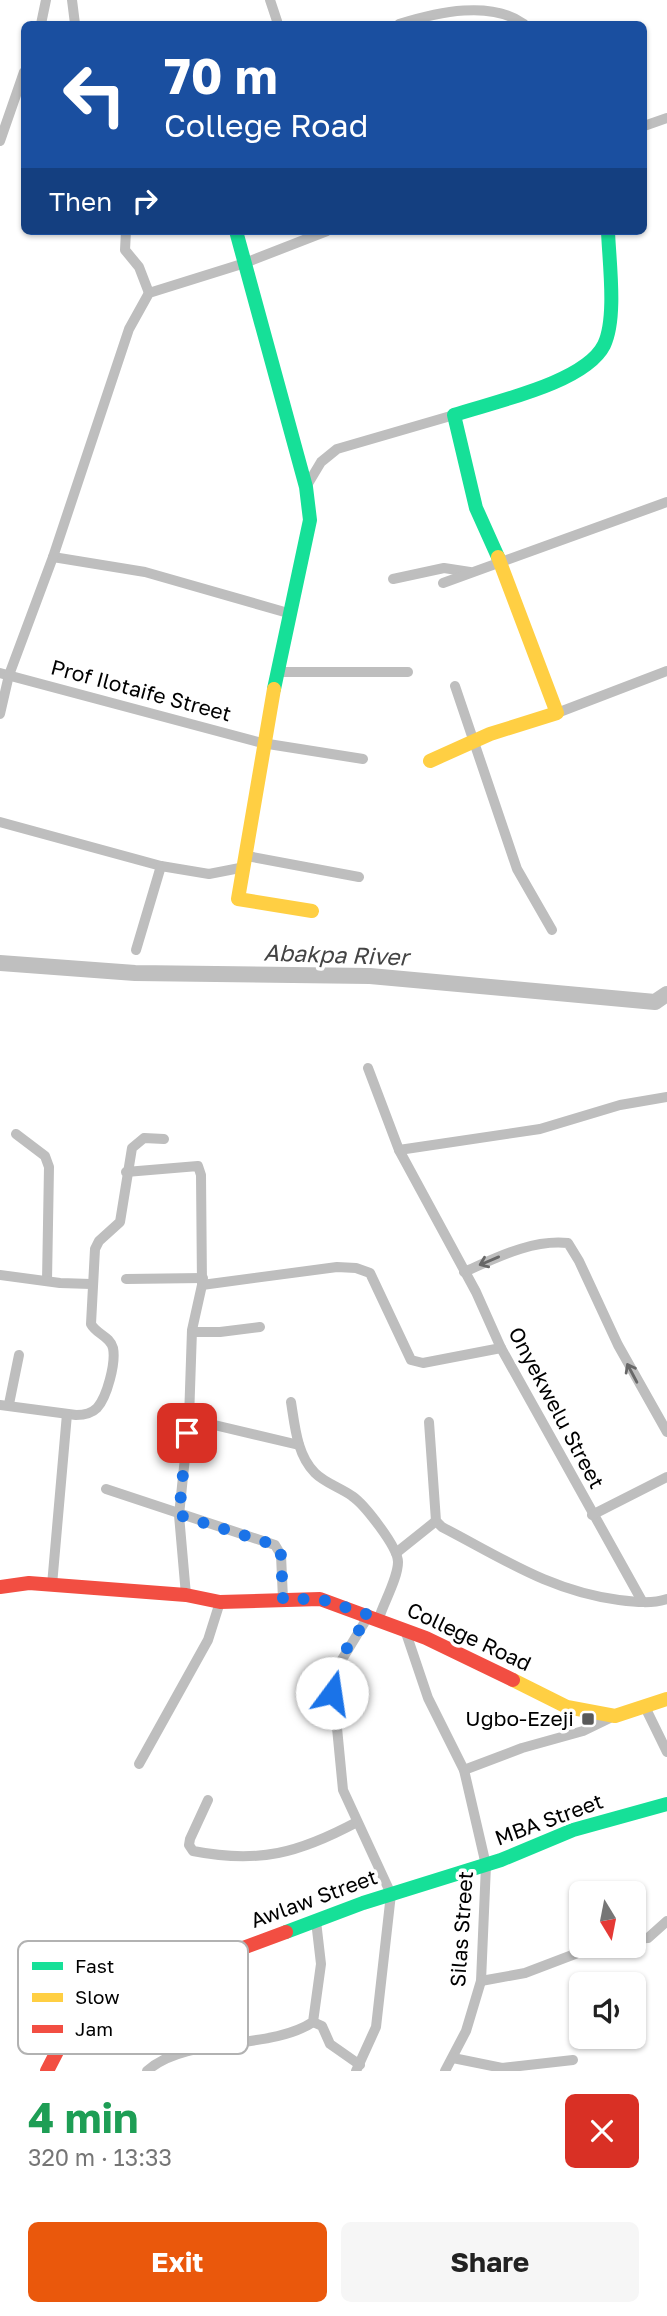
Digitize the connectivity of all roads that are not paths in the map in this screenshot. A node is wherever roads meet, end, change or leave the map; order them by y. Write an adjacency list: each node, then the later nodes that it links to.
1 (46, 0): 4 (street)
2 (72, 0): 5 (street)
3 (270, 0): 6 (street)
4 (42, 21)
5 (75, 21)
6 (277, 21)
7 (408, 21): 8 (street)
8 (521, 21)
9 (21, 81): 12 (street)
10 (667, 118): 11 (street)
11 (647, 125)
12 (0, 141)
13 (126, 235): 18 (street)
14 (237, 235): 17 (street)
15 (317, 235): 17 (street)
16 (608, 235): 19 (street)
17 (245, 263): 18 (street); 20 (street)
18 (154, 292): 22 (street)
19 (454, 415): 20 (street); 23 (street)
20 (306, 487): 27 (street)
21 (667, 502): 23 (street)
22 (53, 557): 27 (street); 31 (street)
23 (499, 561): 24 (street); 33 (street)
24 (470, 572): 25 (street); 26 (street)
25 (393, 579)
26 (443, 583)
27 (288, 614): 28 (street)
28 (277, 671): 30 (street); 36 (street)
29 (667, 671): 33 (street)
30 (408, 672)
31 (5, 674): 34 (street); 36 (street, Prof Ilotaife Street)
32 (455, 686): 35 (street)
33 (557, 713): 35 (street)
34 (0, 714)
35 (475, 742): 38 (street); 44 (street)
36 (262, 743): 37 (street, Prof Ilotaife Street); 40 (street)
37 (363, 759)
38 (430, 761)
39 (0, 822): 41 (street)
40 (246, 862): 41 (street); 42 (street); 43 (street)
41 (161, 866): 45 (street)
42 (359, 877)
43 (312, 911)
44 (552, 930)
45 (136, 950)
46 (368, 1068): 50 (street, Onyekwelu Street)
47 (667, 1097): 50 (street)
48 (16, 1134): 55 (street)
49 (164, 1139): 51 (street)
50 (399, 1150): 52 (street, Onyekwelu Street)
51 (126, 1172): 56 (street); 57 (street)
52 (464, 1272): 60 (street, Onyekwelu Street); 67 (street, one-way to 52)
53 (0, 1275): 55 (street)
54 (126, 1279): 56 (street)
55 (47, 1281): 57 (street)
56 (203, 1282): 59 (street); 60 (street)
57 (91, 1284): 64 (street)
58 (260, 1327): 59 (street)
59 (192, 1332): 65 (street)
60 (501, 1349): 72 (street, Onyekwelu Street)
61 (19, 1355): 63 (street)
62 (291, 1402): 68 (street)
63 (5, 1405): 64 (street)
64 (67, 1414): 75 (street)
65 (189, 1419): 68 (street); 71 (street)
66 (429, 1422): 73 (street)
67 (667, 1432)
68 (299, 1445): 74 (street)
69 (667, 1477): 72 (street)
70 (106, 1489): 71 (street)
71 (179, 1515): 77 (street); 78 (street)
72 (592, 1515): 81 (street, Onyekwelu Street)
73 (436, 1521): 74 (street); 81 (street)
74 (396, 1553): 82 (street)
75 (52, 1585): 76 (street, College Road); 77 (street, College Road)
76 (0, 1587)
77 (186, 1595): 80 (street, College Road)
78 (283, 1599): 80 (street, College Road); 82 (street, College Road)
79 (667, 1599): 81 (street)
80 (220, 1602): 88 (street)
81 (646, 1602)
82 (374, 1617): 83 (street, College Road); 92 (street)
83 (405, 1630): 86 (street, College Road); 89 (street, Silas Street)
84 (667, 1699): 85 (street, College Road)
85 (645, 1707): 86 (street, College Road); 87 (street)
86 (615, 1716): 89 (street)
87 (667, 1752)
88 (139, 1764)
89 (464, 1770): 93 (street, Silas Street)
90 (208, 1800): 92 (street)
91 (667, 1804): 93 (street, MBA Street)
92 (357, 1822): 94 (street)
93 (486, 1865): 94 (street, Awlaw Street); 100 (street, Silas Street)
94 (391, 1894): 95 (street, Awlaw Street); 107 (street)
95 (316, 1921): 98 (street, Awlaw Street); 101 (street)
96 (667, 1921): 97 (street)
97 (646, 1938)
98 (248, 1946)
99 (569, 1956): 100 (street)
100 (481, 1981): 105 (street, Silas Street)
101 (313, 2022): 102 (street); 107 (street)
102 (248, 2041)
103 (56, 2054): 109 (street, Awlaw Street)
104 (191, 2054): 108 (street)
105 (453, 2058): 106 (street); 110 (street, Silas Street)
106 (573, 2060)
107 (358, 2068)
108 (147, 2070)
109 (47, 2071)
110 (445, 2071)

